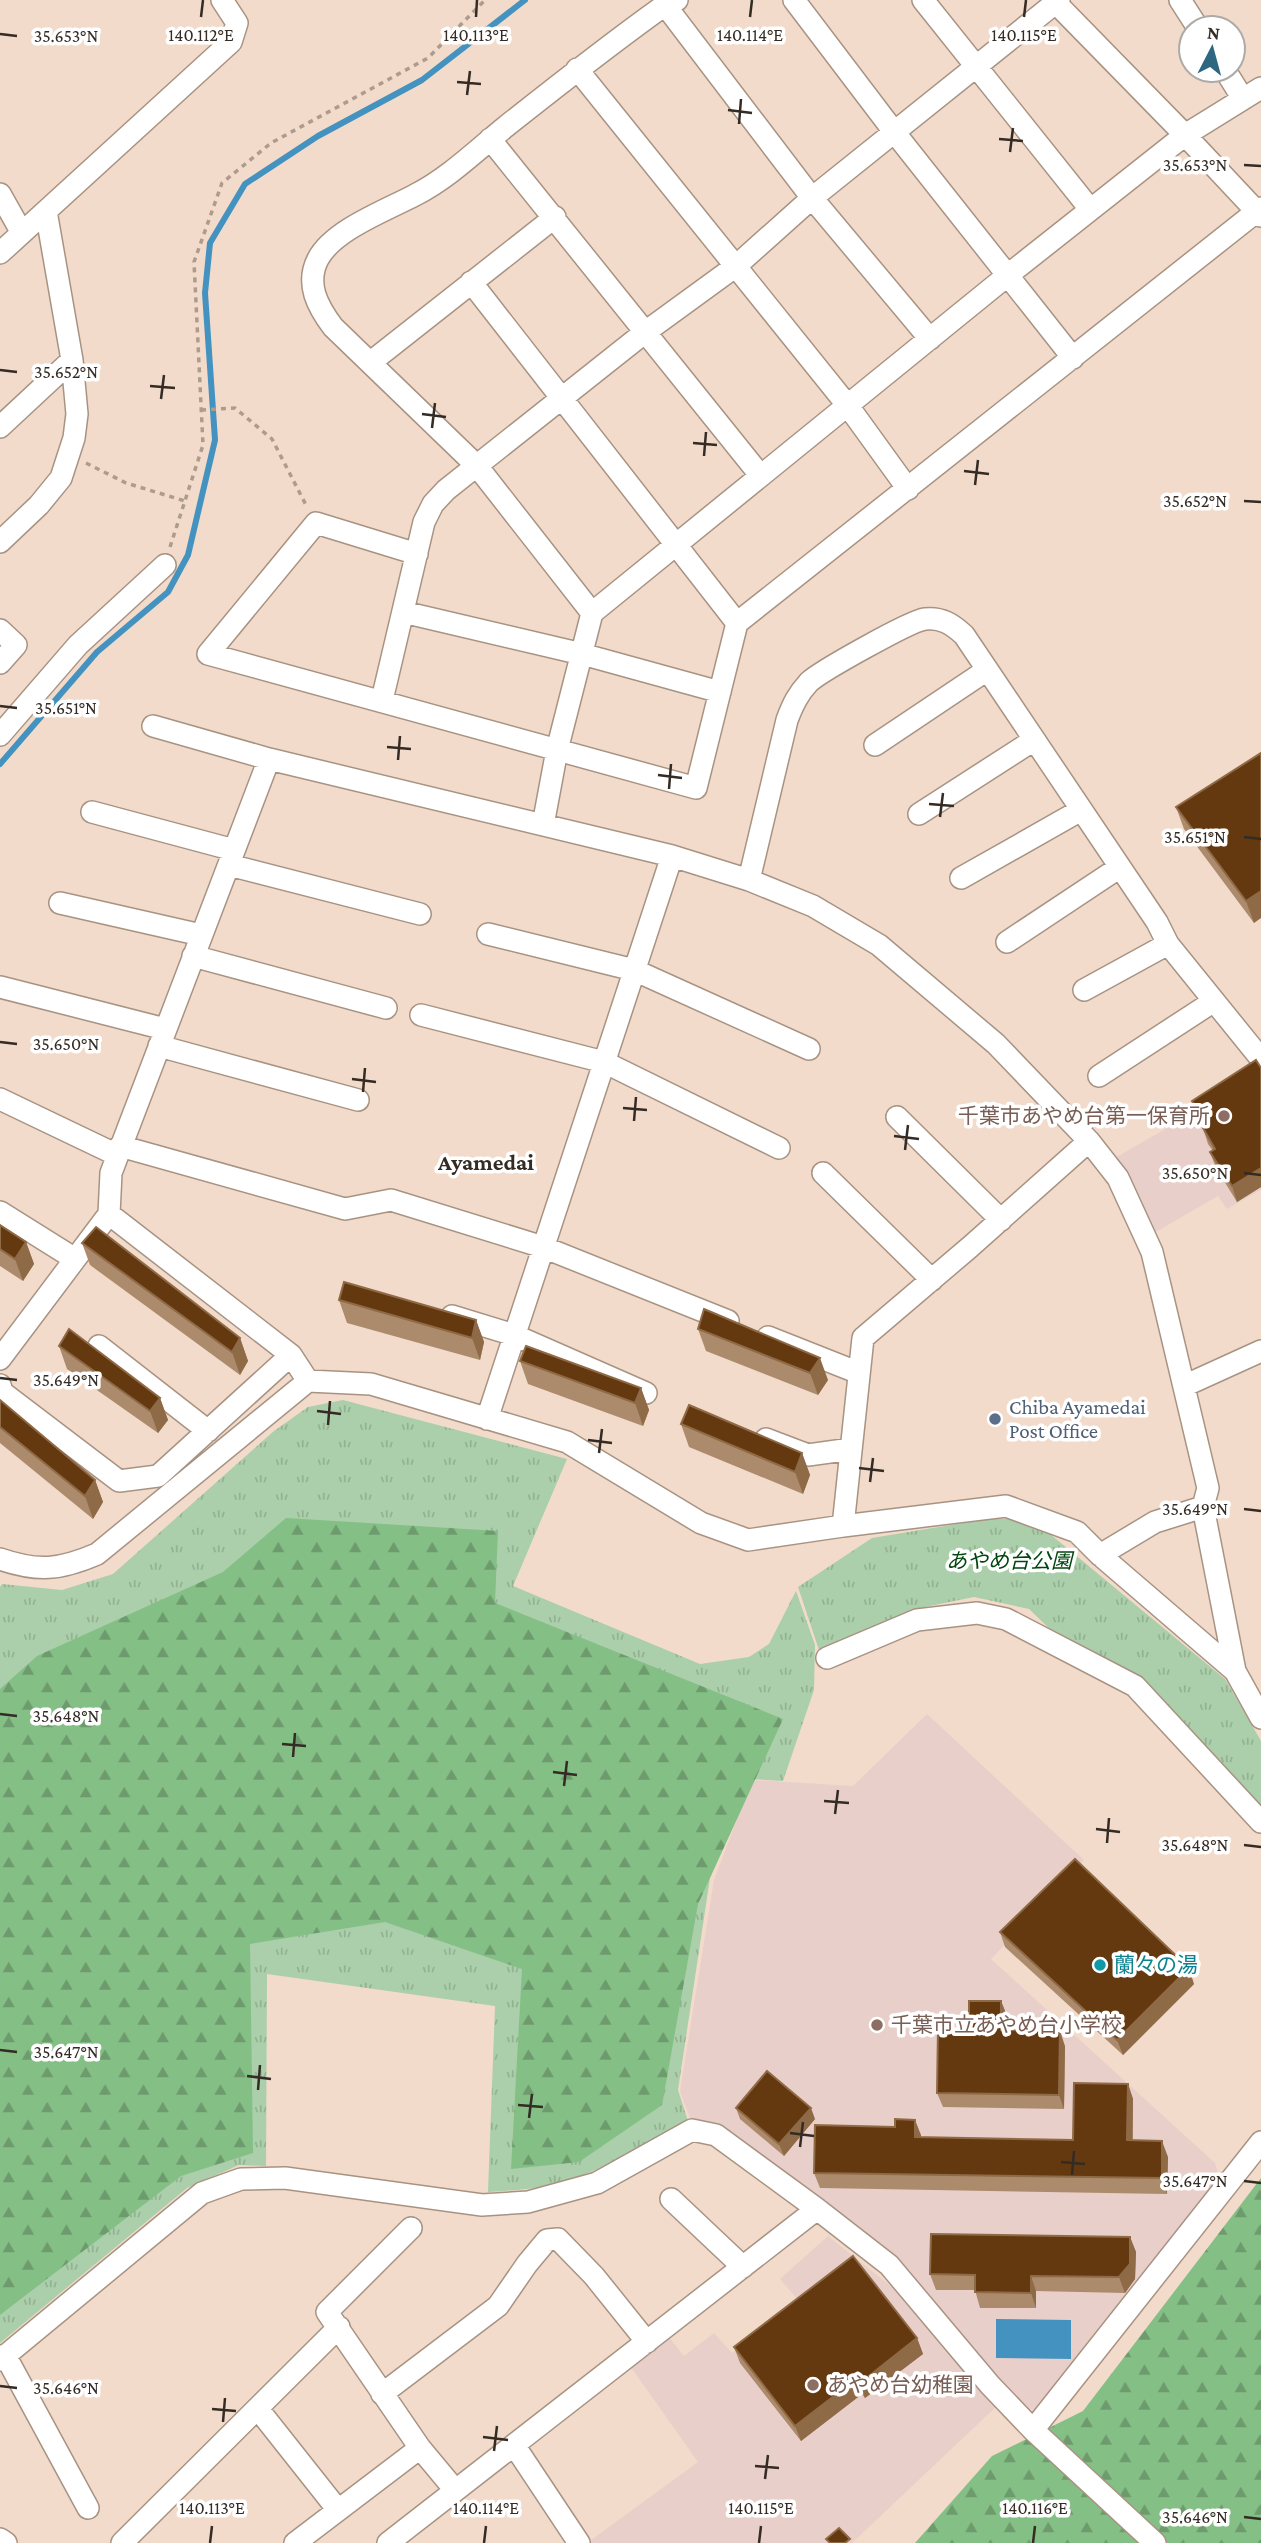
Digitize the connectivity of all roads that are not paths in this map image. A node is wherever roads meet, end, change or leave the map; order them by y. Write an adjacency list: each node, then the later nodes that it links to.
1 (222, 0): 15 (street)
2 (794, 0): 9 (street)
3 (923, 0): 6 (street)
4 (1056, 1): 6 (street); 10 (street)
5 (671, 2): 7 (street); 13 (street)
6 (978, 67): 9 (street); 14 (street)
7 (577, 69): 11 (street); 20 (street)
8 (1252, 94): 10 (street)
9 (895, 133): 13 (street); 21 (street)
10 (1185, 135): 14 (street); 16 (street)
11 (490, 139): 17 (street); 27 (street)
12 (0, 194): 18 (street)
13 (812, 198): 20 (street); 24 (street)
14 (1090, 209): 21 (street)
15 (46, 211): 18 (street); 26 (street)
16 (1260, 212): 25 (street)
17 (555, 217): 22 (street); 23 (street)
18 (22, 233): 19 (street)
19 (0, 253)
20 (736, 267): 23 (street); 29 (street)
21 (1008, 275): 24 (street); 25 (street)
22 (471, 282): 27 (street); 28 (street)
23 (644, 333): 28 (street); 32 (street)
24 (930, 339): 29 (street)
25 (1073, 358): 33 (street)
26 (72, 360): 30 (street); 34 (street)
27 (371, 362): 31 (street)
28 (562, 399): 31 (street); 35 (street)
29 (848, 406): 32 (street); 33 (street)
30 (0, 427)
31 (477, 466): 36 (street); 39 (street)
32 (761, 475): 35 (street)
33 (908, 489): 40 (street)
34 (0, 542)
35 (676, 545): 39 (street); 40 (street)
36 (417, 554): 38 (street); 46 (street)
37 (164, 565): 48 (street)
38 (403, 612): 42 (street); 46 (street)
39 (592, 613): 42 (street)
40 (737, 623): 45 (street)
41 (0, 630): 43 (street)
42 (582, 654): 45 (street); 51 (street)
43 (0, 663)
44 (988, 670): 49 (street); 50 (street); 61 (street)
45 (720, 692): 51 (street)
46 (382, 700): 51 (street)
47 (153, 726): 52 (street)
48 (0, 735)
49 (1034, 740): 53 (street); 55 (street)
50 (875, 744)
51 (557, 750): 56 (street)
52 (269, 759): 56 (street); 58 (street)
53 (1081, 810): 59 (street); 60 (street)
54 (92, 812): 58 (street)
55 (919, 814)
56 (544, 825): 57 (street)
57 (672, 856): 61 (street); 69 (street)
58 (231, 858): 63 (street); 65 (street)
59 (1120, 867): 66 (street); 67 (street)
60 (961, 878)
61 (749, 880): 83 (street)
62 (60, 903): 65 (street)
63 (420, 914)
64 (488, 934): 69 (street)
65 (201, 935): 68 (street)
66 (1007, 942)
67 (1168, 944): 71 (street); 72 (street)
68 (193, 956): 73 (street); 75 (street)
69 (634, 970): 76 (street); 78 (street)
70 (0, 987): 75 (street)
71 (1084, 990)
72 (1214, 1001): 77 (street); 79 (street)
73 (386, 1008)
74 (421, 1015): 78 (street)
75 (162, 1038): 81 (street); 85 (street)
76 (809, 1049)
77 (1261, 1059)
78 (604, 1062): 84 (street); 90 (street)
79 (1099, 1076)
80 (0, 1099): 85 (street)
81 (358, 1100)
82 (897, 1117): 89 (street)
83 (1088, 1141): 89 (street); 102 (street)
84 (779, 1148)
85 (119, 1151): 88 (street); 90 (street)
86 (823, 1173): 92 (street)
87 (0, 1212): 91 (street)
88 (109, 1214): 91 (street); 97 (street)
89 (1001, 1220): 92 (street)
90 (543, 1247): 94 (street); 99 (street)
91 (75, 1259): 98 (street)
92 (932, 1280): 99 (street)
93 (439, 1311): 94 (street)
94 (514, 1335): 103 (street); 104 (street)
95 (99, 1346): 105 (street)
96 (1261, 1351): 102 (street)
97 (291, 1355): 100 (street); 105 (street)
98 (0, 1359)
99 (859, 1373): 107 (street)
100 (308, 1381): 104 (street); 111 (street)
101 (0, 1385): 105 (street)
102 (1184, 1386): 108 (street)
103 (646, 1393)
104 (486, 1419): 109 (street)
105 (208, 1431)
106 (747, 1432): 107 (street)
107 (851, 1449): 109 (street)
108 (1203, 1507): 110 (street); 113 (street)
109 (843, 1526): 110 (street)
110 (1100, 1555): 113 (street)
111 (0, 1559)
112 (827, 1658): 115 (street)
113 (1235, 1671): 114 (street)
114 (1261, 1718)
115 (1261, 1822)
116 (1261, 2142): 126 (street)
117 (671, 2199): 120 (street)
118 (817, 2209): 120 (street); 123 (street); 126 (street)
119 (411, 2228): 121 (street)
120 (743, 2267): 122 (street)
121 (339, 2327): 124 (street); 125 (street)
122 (647, 2342): 124 (street); 127 (street)
123 (3, 2358): 130 (street)
124 (382, 2394): 128 (street)
125 (258, 2409): 131 (street); 134 (street)
126 (1033, 2430): 138 (street)
127 (514, 2445): 129 (street); 137 (street)
128 (420, 2448): 129 (street); 131 (street)
129 (455, 2490): 136 (street)
130 (88, 2508)
131 (338, 2510): 135 (street)
132 (0, 2539): 133 (street)
133 (6, 2543)
134 (122, 2543)
135 (295, 2543)
136 (390, 2543)
137 (579, 2543)
138 (1155, 2543)

